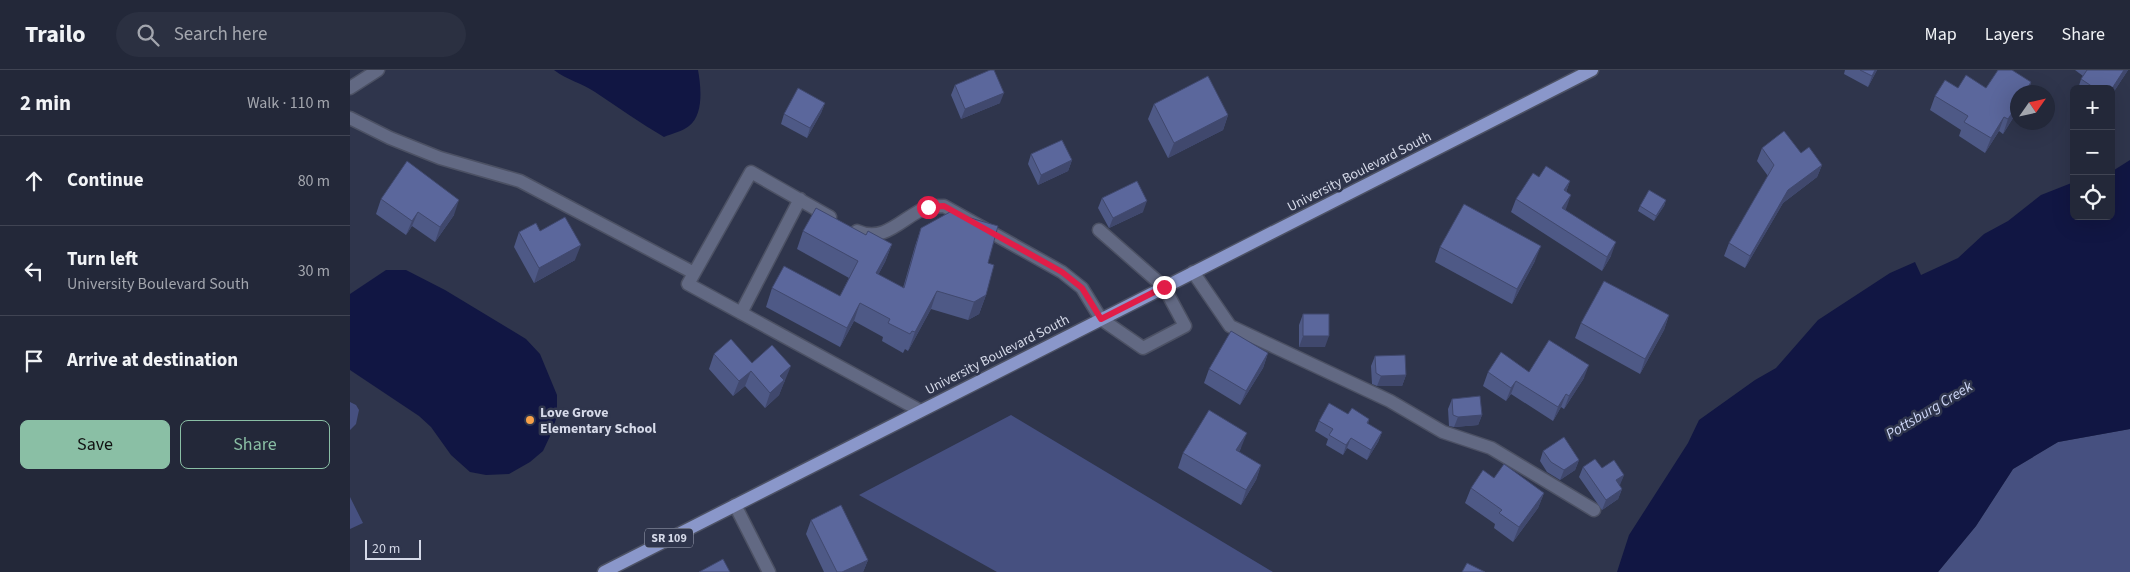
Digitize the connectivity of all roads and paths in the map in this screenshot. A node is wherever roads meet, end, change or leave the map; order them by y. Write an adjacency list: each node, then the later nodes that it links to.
1 (378, 70): 3 (street)
2 (1592, 70): 7 (main road, University Boulevard South / SR 109)
3 (350, 88)
4 (350, 118): 8 (street)
5 (800, 199): 8 (street); 10 (street); 11 (street)
6 (1099, 230): 9 (street)
7 (1193, 272): 9 (main road, University Boulevard South / SR 109); 14 (street)
8 (694, 273): 10 (street)
9 (1164, 287): 11 (main road, University Boulevard South / SR 109); 11 (street)
10 (741, 313): 12 (street)
11 (1101, 319): 12 (main road, University Boulevard South / SR 109)
12 (920, 410): 13 (main road, University Boulevard South / SR 109)
13 (735, 504): 15 (main road, University Boulevard South / SR 109); 16 (street)
14 (1594, 510)
15 (604, 572)
16 (769, 572)

